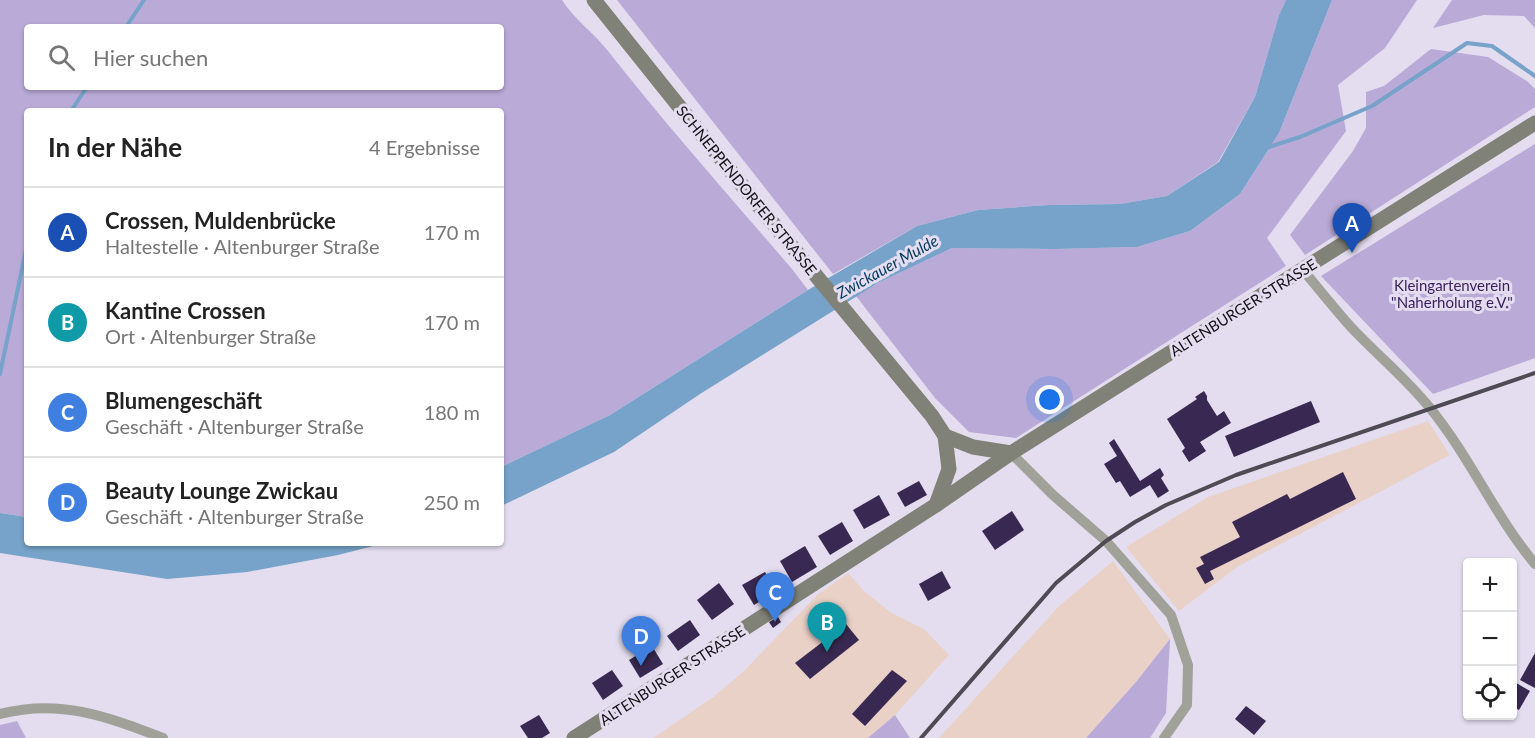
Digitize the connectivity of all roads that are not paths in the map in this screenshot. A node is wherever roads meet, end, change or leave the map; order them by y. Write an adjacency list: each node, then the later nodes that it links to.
1 (594, 0): 4 (street, SCHNEPPENDORFER STRASSE)
2 (1535, 123): 3 (street, ALTENBURGER STRASSE)
3 (1303, 270): 5 (street, ALTENBURGER STRASSE); 7 (street)
4 (945, 436): 5 (street); 6 (street, SCHNEPPENDORFER STRASSE)
5 (1011, 453): 6 (street, ALTENBURGER STRASSE); 11 (street)
6 (936, 505): 10 (street, ALTENBURGER STRASSE)
7 (1535, 564)
8 (0, 714): 9 (street)
9 (163, 738)
10 (574, 738)
11 (1164, 738)

